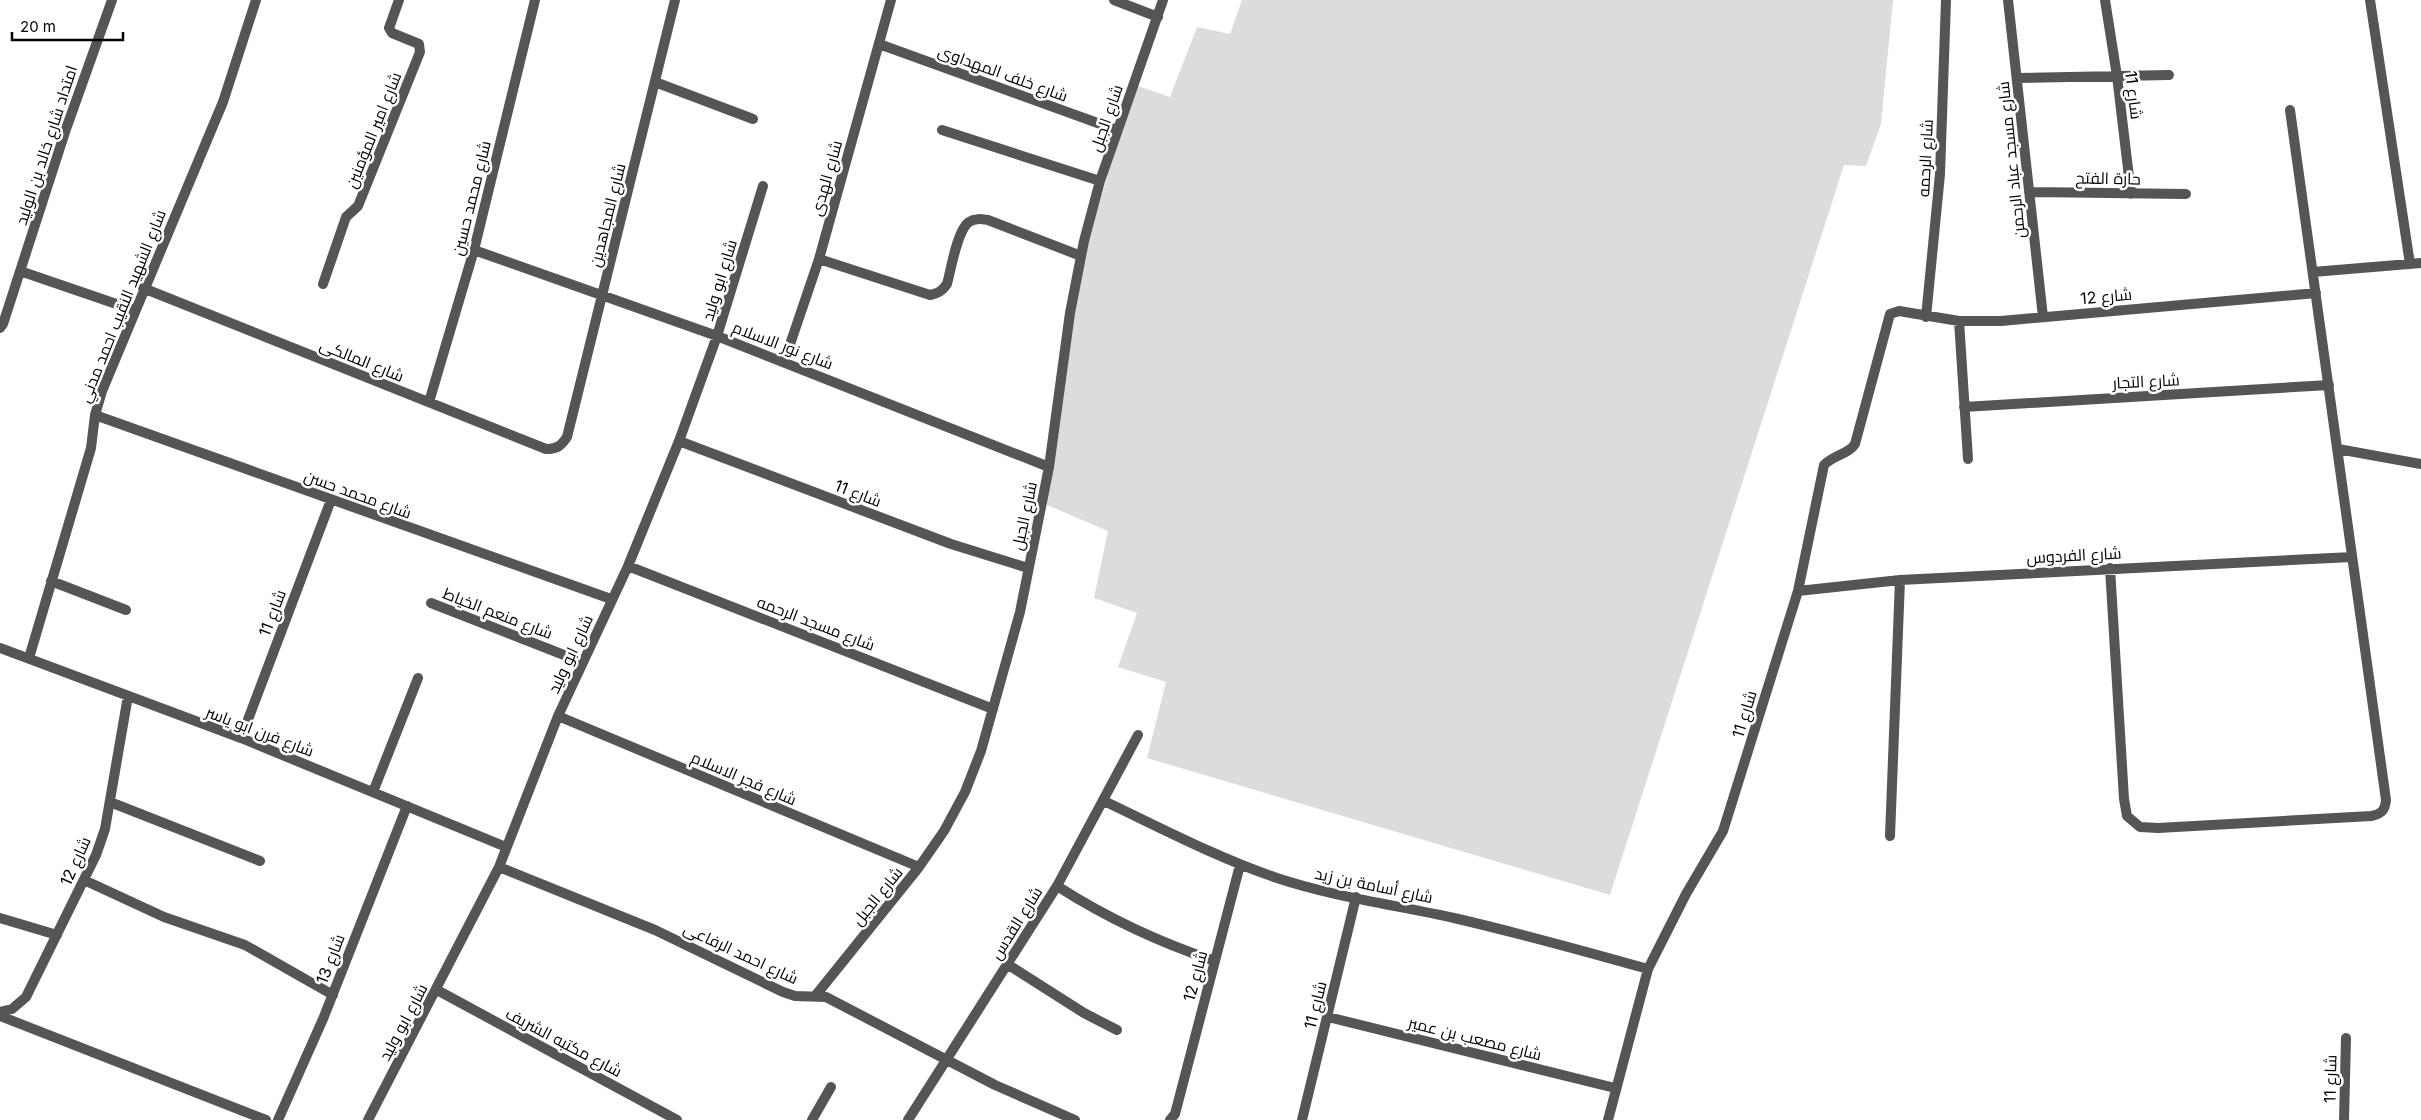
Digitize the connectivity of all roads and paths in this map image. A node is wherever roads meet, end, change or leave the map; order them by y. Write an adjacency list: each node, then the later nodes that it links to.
1 (112, 0): 33 (street, امتداد شارع خالد بن الوليد)
2 (256, 0): 36 (street, شارع الشهيد النقيب احمد مدني)
3 (399, 0): 35 (street, شارع امير المؤمنين)
4 (535, 0): 28 (street, شارع محمد حسين)
5 (675, 0): 18 (street, شارع المجاهدين)
6 (891, 0): 14 (street, شارع الهدى)
7 (1114, 0): 13 (street)
8 (1163, 0): 13 (street, شارع الجبل)
9 (1946, 0): 40 (street, شارع الرحمه)
10 (2008, 0): 17 (street, شارع مسجد عباد الرحمن)
11 (2105, 0): 16 (street, شارع 11)
12 (2370, 0): 32 (street)
13 (1158, 18): 22 (street, شارع الجبل)
14 (879, 44): 22 (street, شارع خلف المهداوى); 30 (street, شارع الهدى)
15 (2169, 74): 16 (street)
16 (2117, 76): 17 (street); 26 (street, شارع 11)
17 (2017, 78): 25 (street, شارع مسجد عباد الرحمن)
18 (655, 82): 20 (street); 38 (street, شارع المجاهدين)
19 (2290, 110): 34 (street)
20 (753, 119)
21 (942, 130): 23 (street)
22 (1117, 130): 23 (street, شارع الجبل)
23 (1100, 181): 29 (street, شارع الجبل)
24 (763, 186): 45 (street, شارع ابو وليد)
25 (2029, 192): 26 (street, حارة الفتح); 41 (street, شارع مسجد عباد الرحمن)
26 (2131, 194): 27 (street, حارة الفتح)
27 (2186, 194)
28 (474, 250): 38 (street, شارع نور الاسلام); 48 (street, شارع محمد حسين)
29 (1081, 256): 30 (street); 56 (street, شارع الجبل)
30 (819, 258): 46 (street, شارع الهدى)
31 (2421, 263): 32 (street)
32 (2410, 264): 34 (street)
33 (20, 271): 39 (street); 44 (street, امتداد شارع خالد بن الوليد)
34 (2313, 272): 37 (street)
35 (323, 284)
36 (143, 288): 39 (street, شارع الشهيد النقيب احمد مدني); 48 (street, شارع المالكى)
37 (2316, 293): 41 (street, شارع 12); 47 (street)
38 (602, 295): 45 (street, شارع نور الاسلام); 51 (street, شارع المجاهدين)
39 (134, 310): 50 (street, شارع الشهيد النقيب احمد مدني)
40 (1926, 317): 42 (street, شارع 12); 43 (street, شارع 12)
41 (2043, 317): 43 (street, شارع 12)
42 (1888, 318): 64 (street, شارع 11)
43 (1959, 321): 49 (street)
44 (0, 328)
45 (717, 336): 46 (street, شارع نور الاسلام); 52 (street, شارع ابو وليد)
46 (784, 362): 56 (street, شارع نور الاسلام)
47 (2329, 385): 49 (street, شارع التجار); 53 (street)
48 (430, 402): 51 (street, شارع المالكى)
49 (1964, 407): 54 (street)
50 (95, 415): 57 (street, شارع محمد حسن); 63 (street, شارع الشهيد النقيب احمد مدني)
51 (567, 437)
52 (679, 441): 59 (street, شارع ابو وليد); 60 (street, شارع 11)
53 (2338, 449): 55 (street); 58 (street)
54 (1968, 459)
55 (2421, 464)
56 (1049, 467): 60 (street, شارع الجبل)
57 (331, 500): 65 (street, شارع محمد حسن); 76 (street, شارع 11)
58 (2352, 557): 61 (street, شارع الفردوس); 61 (street)
59 (628, 566): 65 (street, شارع ابو وليد); 73 (street, شارع مسجد الرحمه)
60 (1028, 568): 73 (street, شارع الجبل)
61 (2110, 568): 62 (street, شارع الفردوس)
62 (1900, 580): 64 (street, شارع الفردوس); 81 (street)
63 (50, 581): 67 (street); 69 (street, شارع الشهيد النقيب احمد مدني)
64 (1798, 591): 94 (street, شارع 11)
65 (612, 600): 70 (street, شارع ابو وليد)
66 (431, 603): 70 (street, شارع منعم الخياط)
67 (126, 610)
68 (0, 648): 69 (street, شارع فرن ابو ياسر)
69 (29, 658): 72 (street, شارع فرن ابو ياسر)
70 (582, 662): 74 (street, شارع ابو وليد)
71 (418, 678): 77 (street)
72 (128, 696): 76 (street, شارع فرن ابو ياسر); 79 (street, شارع 12)
73 (993, 709): 86 (street, شارع الجبل)
74 (558, 716): 82 (street, شارع ابو وليد); 86 (street, شارع فجر الاسلام)
75 (1138, 735): 78 (street, شارع القدس)
76 (241, 738): 77 (street, شارع فرن ابو ياسر)
77 (373, 792): 80 (street, شارع فرن ابو ياسر)
78 (1104, 801): 84 (street, شارع أسامة بن زيد); 88 (street, شارع القدس)
79 (110, 802): 83 (street); 87 (street, شارع 12)
80 (407, 806): 82 (street, شارع فرن ابو ياسر); 96 (street, شارع 13)
81 (1890, 836)
82 (506, 846): 85 (street, شارع ابو وليد)
83 (260, 861)
84 (1240, 864): 89 (street, شارع أسامة بن زيد); 92 (street, شارع 12)
85 (499, 867): 95 (street, شارع ابو وليد); 97 (street, شارع احمد الرفاعى)
86 (919, 867): 97 (street, شارع الجبل)
87 (84, 880): 91 (street, شارع 12); 96 (street)
88 (1057, 886): 92 (street); 93 (street, شارع القدس)
89 (1356, 897): 94 (street, شارع أسامة بن زيد); 100 (street, شارع 11)
90 (0, 918): 91 (street)
91 (57, 934): 98 (street, شارع 12)
92 (1215, 961): 113 (street, شارع 12)
93 (1007, 964): 101 (street); 103 (street, شارع القدس)
94 (1648, 969): 105 (street, شارع 11)
95 (437, 990): 108 (street, شارع ابو وليد); 109 (street, شارع مكتبه الشريف)
96 (333, 995): 107 (street, شارع 13)
97 (816, 996): 103 (street, شارع احمد الرفاعى)
98 (0, 1012)
99 (0, 1016): 106 (street)
100 (1328, 1017): 105 (street, شارع مصعب بن عمير); 114 (street, شارع 11)
101 (1118, 1030)
102 (2346, 1038): 116 (street, شارع 11)
103 (947, 1061): 111 (street, شارع القدس); 112 (street, شارع احمد الرفاعى)
104 (831, 1087): 110 (street)
105 (1615, 1088): 115 (street, شارع 11)
106 (266, 1120)
107 (278, 1120)
108 (368, 1120)
109 (677, 1120)
110 (812, 1120)
111 (908, 1120)
112 (1075, 1120)
113 (1170, 1120)
114 (1302, 1120)
115 (1608, 1120)
116 (2344, 1120)

